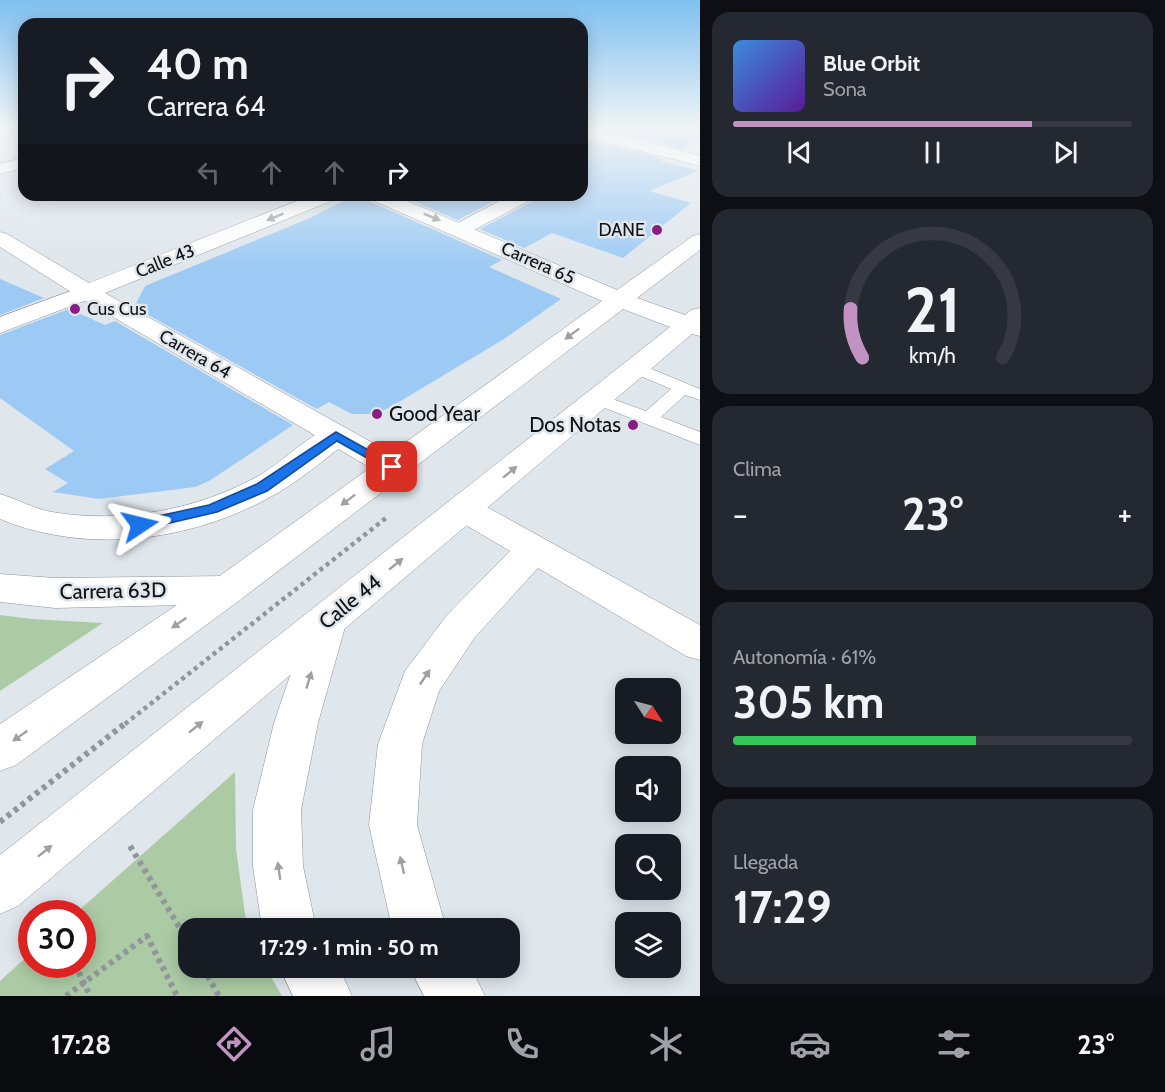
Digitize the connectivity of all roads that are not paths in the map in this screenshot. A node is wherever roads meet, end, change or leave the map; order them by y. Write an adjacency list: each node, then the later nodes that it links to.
1 (309, 201): 7 (main road, Calle 43, one-way to 7)
2 (392, 201): 4 (main road, Carrera 65, one-way to 4)
3 (514, 201): 4 (main road)
4 (461, 229): 8 (main road, Carrera 65)
5 (0, 238): 7 (main road, Carrera 64)
6 (700, 240): 8 (main road)
7 (87, 291): 10 (main road, Calle 43); 16 (main road, Carrera 64)
8 (618, 298): 9 (main road, Carrera 65); 18 (main road, one-way to 18)
9 (696, 323): 11 (main road, Calle 44)
10 (0, 326)
11 (637, 368): 12 (lane); 14 (main road, Calle 44)
12 (682, 387): 13 (lane); 15 (lane)
13 (700, 394)
14 (598, 399): 15 (lane); 20 (main road, Calle 44, one-way to 14)
15 (648, 419): 17 (lane)
16 (336, 435): 18 (main road, Carrera 64); 19 (main road)
17 (700, 439)
18 (392, 467): 23 (main road, one-way to 23)
19 (0, 506)
20 (464, 509): 21 (main road); 24 (main road, Calle 44, one-way to 20)
21 (534, 549): 25 (main road); 29 (main road, one-way to 21)
22 (0, 588): 23 (main road, Carrera 63D)
23 (227, 590): 26 (main road, one-way to 26)
24 (328, 620): 27 (main road, Calle 44, one-way to 24); 28 (main road, one-way to 24)
25 (700, 644)
26 (0, 750)
27 (0, 888)
28 (287, 918)
29 (418, 918)
30 (314, 978): 32 (main road)
31 (447, 978): 33 (main road)
32 (324, 996)
33 (457, 996)

